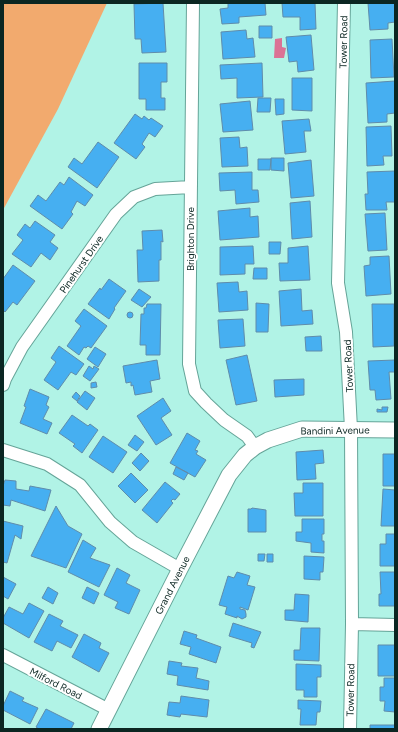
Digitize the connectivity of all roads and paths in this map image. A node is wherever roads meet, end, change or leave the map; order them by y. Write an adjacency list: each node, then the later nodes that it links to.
1 (193, 3): 3 (street, Brighton Drive)
2 (344, 3): 5 (street, Tower Road)
3 (191, 187): 4 (street, Pinehurst Drive); 7 (street, Brighton Drive)
4 (3, 385)
5 (351, 429): 6 (street, Bandini Avenue); 7 (street, Bandini Avenue); 10 (street, Tower Road)
6 (395, 430)
7 (255, 447): 9 (street, Grand Avenue)
8 (3, 450): 9 (street)
9 (180, 569): 13 (street, Grand Avenue)
10 (352, 624): 11 (street); 15 (street, Tower Road)
11 (395, 625)
12 (3, 655): 13 (street, Milford Road)
13 (109, 710): 14 (street, Grand Avenue)
14 (99, 729)
15 (350, 729)

